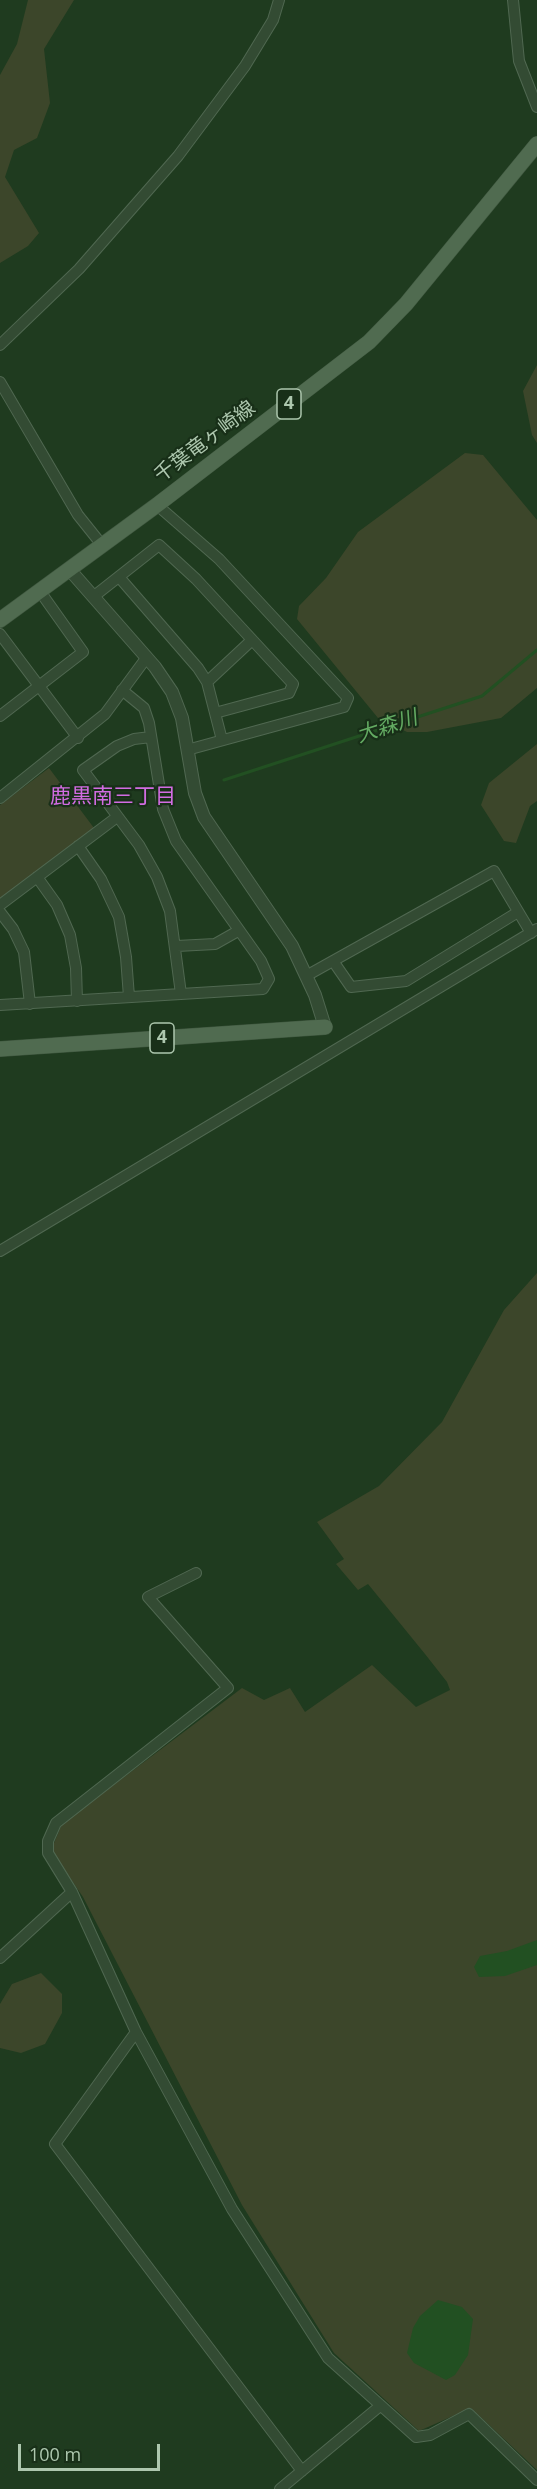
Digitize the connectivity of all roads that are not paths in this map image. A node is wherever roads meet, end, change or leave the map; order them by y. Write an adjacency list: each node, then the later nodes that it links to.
1 (279, 0): 5 (street)
2 (513, 0): 3 (street)
3 (537, 107)
4 (537, 144): 7 (main road, 千葉竜ヶ崎線 / 4)
5 (0, 345)
6 (0, 382): 8 (street)
7 (157, 505): 8 (main road, 千葉竜ヶ崎線 / 4); 24 (street)
8 (102, 544): 9 (main road, 千葉竜ヶ崎線 / 4)
9 (69, 568): 11 (main road, 千葉竜ヶ崎線 / 4); 12 (street)
10 (119, 577): 12 (street); 15 (street); 17 (street)
11 (39, 590): 13 (main road, 千葉竜ヶ崎線 / 4); 18 (street)
12 (93, 597): 16 (street)
13 (0, 620)
14 (0, 634): 18 (street)
15 (252, 640): 17 (street); 20 (street)
16 (147, 657): 19 (street); 25 (street)
17 (207, 682): 20 (street)
18 (39, 685): 21 (street); 23 (street)
19 (122, 690): 22 (street); 23 (street)
20 (215, 712): 24 (street)
21 (0, 716)
22 (151, 737): 27 (street); 33 (street)
23 (78, 738): 26 (street)
24 (222, 740): 25 (street)
25 (187, 750): 37 (street)
26 (0, 798)
27 (117, 817): 28 (street); 35 (street)
28 (78, 846): 29 (street); 39 (street)
29 (38, 877): 30 (street); 40 (street)
30 (0, 905)
31 (0, 912): 41 (street)
32 (518, 912): 34 (street); 36 (street); 36 (street)
33 (238, 931): 35 (street); 38 (street)
34 (534, 931): 45 (street)
35 (177, 946): 38 (street)
36 (333, 961): 37 (street)
37 (306, 976): 43 (street)
38 (181, 994): 39 (street)
39 (129, 997): 40 (street)
40 (77, 1001): 41 (street)
41 (30, 1004): 42 (street)
42 (0, 1005)
43 (325, 1027): 44 (main road, 4)
44 (0, 1049)
45 (0, 1251)
46 (196, 1573): 47 (street)
47 (72, 1892): 48 (street); 49 (street)
48 (0, 1958)
49 (136, 2032): 50 (street); 51 (street)
50 (380, 2406): 51 (street); 52 (street)
51 (302, 2471): 53 (street)
52 (537, 2480)
53 (280, 2489)

